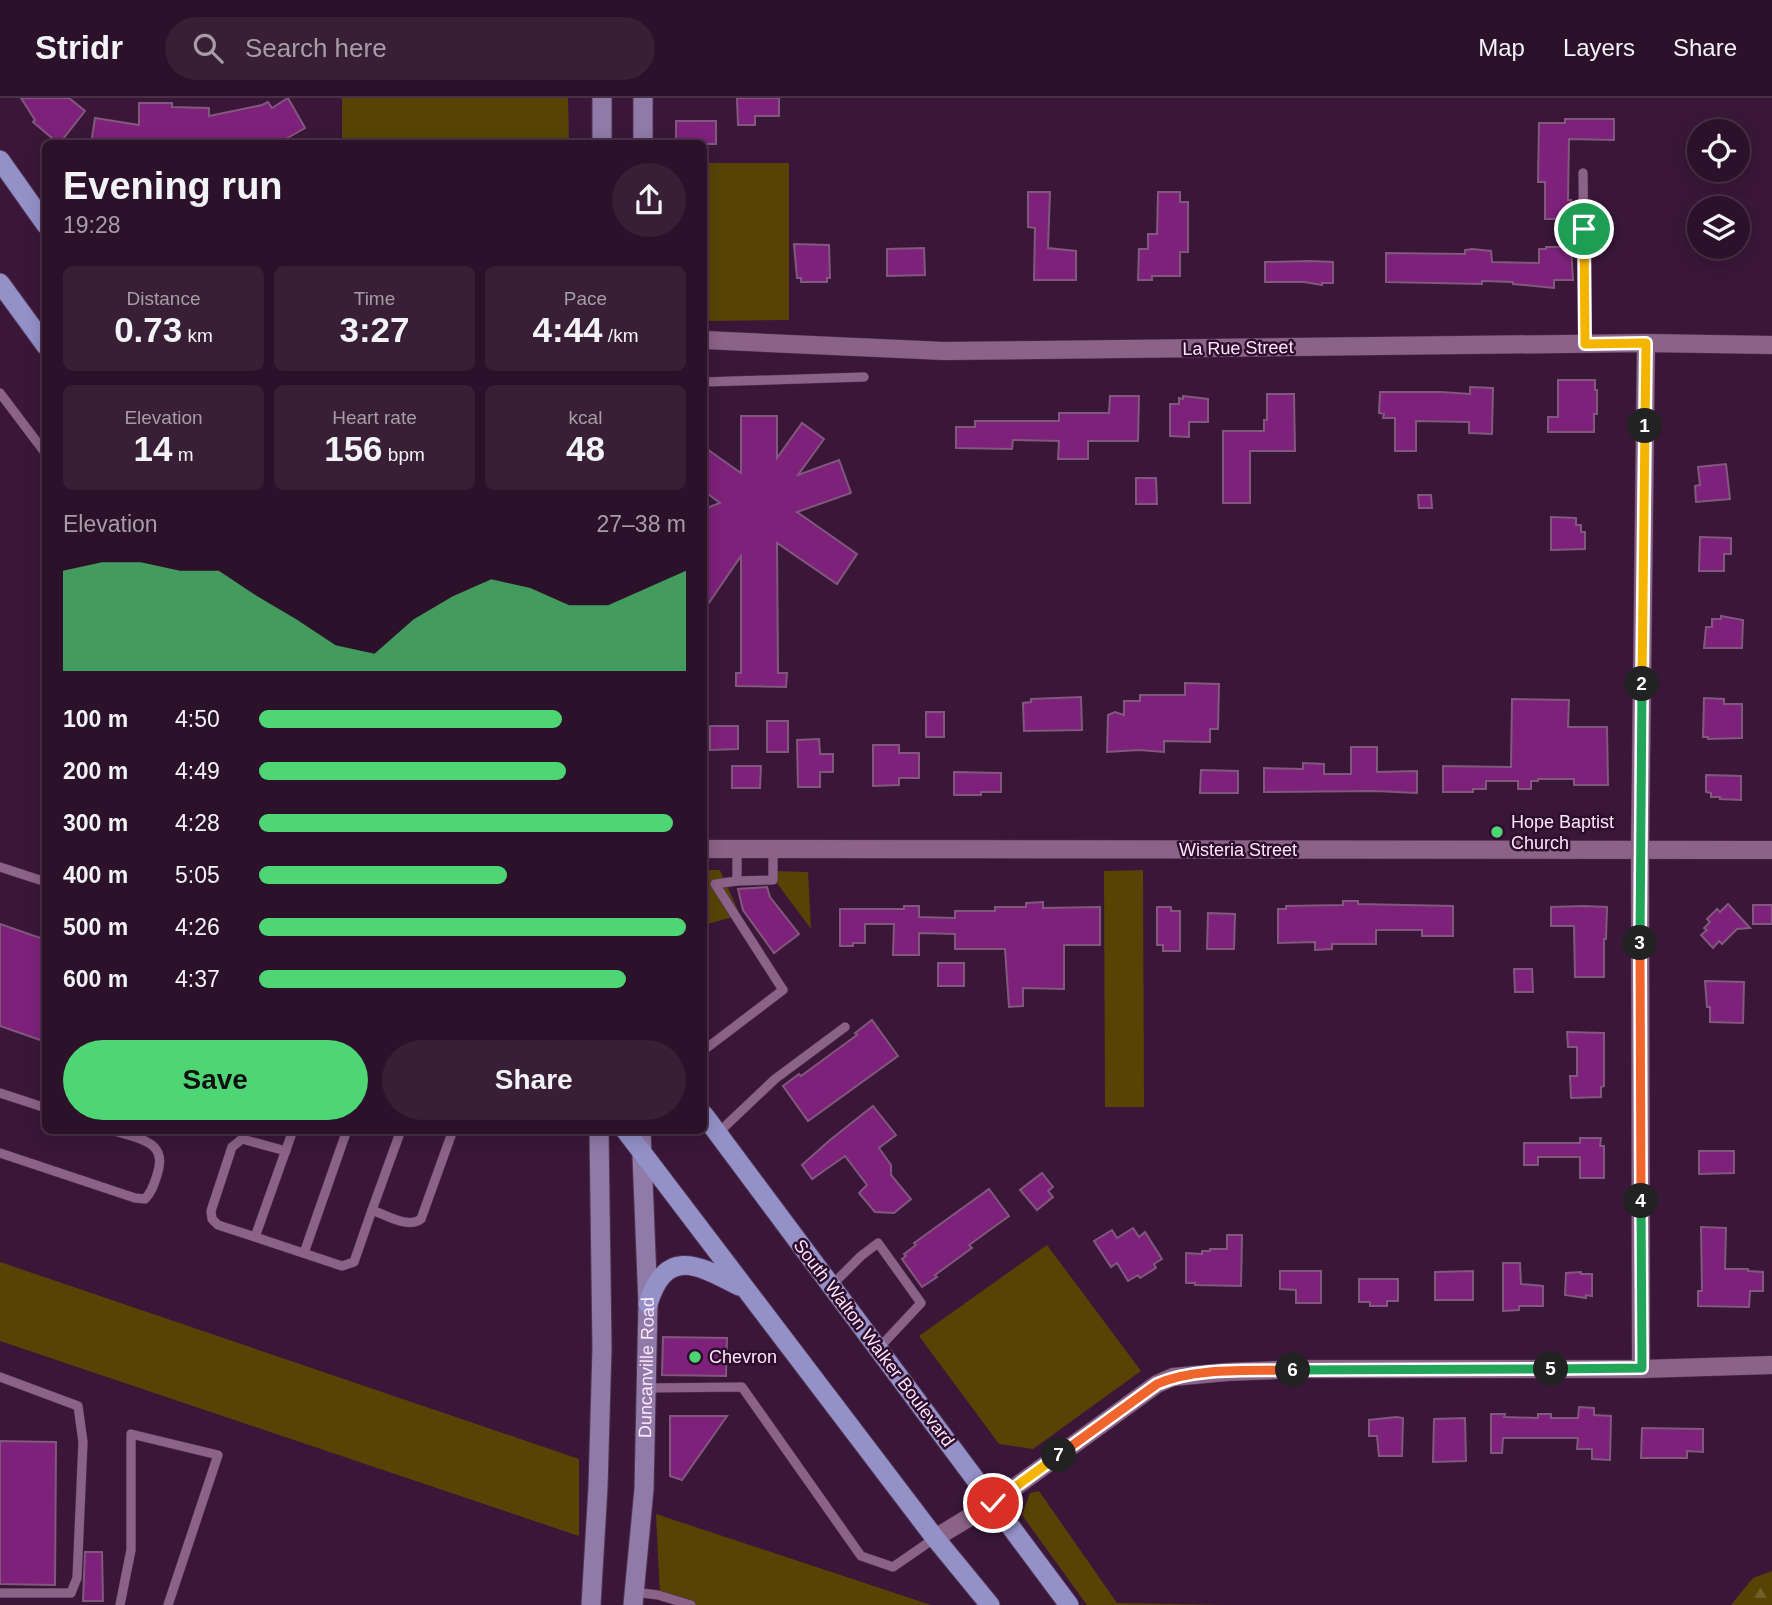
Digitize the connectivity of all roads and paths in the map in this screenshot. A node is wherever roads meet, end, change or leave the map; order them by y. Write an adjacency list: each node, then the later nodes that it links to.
1 (602, 98): 3 (main road)
2 (643, 98): 4 (main road)
3 (602, 140)
4 (643, 140)
5 (0, 160): 7 (main road)
6 (1583, 173): 12 (lane)
7 (42, 219)
8 (0, 284): 10 (main road)
9 (707, 340): 12 (street, La Rue Street)
10 (42, 341)
11 (1646, 343): 12 (street, La Rue Street); 13 (street, La Rue Street); 21 (street)
12 (1585, 344)
13 (1772, 345)
14 (864, 377): 15 (lane)
15 (707, 382)
16 (0, 393): 17 (lane)
17 (42, 449)
18 (707, 849): 19 (street, Wisteria Street)
19 (737, 849): 20 (street, Wisteria Street); 25 (lane)
20 (773, 849): 21 (street, Wisteria Street); 25 (lane)
21 (1640, 850): 22 (street, Wisteria Street); 50 (street)
22 (1772, 850)
23 (0, 867): 24 (lane)
24 (42, 881)
25 (737, 881): 27 (lane)
26 (845, 1027): 30 (lane)
27 (707, 1048)
28 (0, 1093): 29 (lane)
29 (42, 1107)
30 (710, 1129): 45 (main road, South Walton Walker Boulevard)
31 (122, 1134): 40 (lane)
32 (292, 1134): 39 (lane)
33 (346, 1134): 44 (lane)
34 (400, 1134): 42 (lane)
35 (452, 1134): 42 (lane)
36 (599, 1134): 59 (main road)
37 (628, 1134): 41 (main road)
38 (641, 1134): 41 (main road, Duncanville Road)
39 (286, 1151): 43 (lane); 43 (lane)
40 (0, 1153)
41 (642, 1154): 46 (main road); 47 (main road, Duncanville Road)
42 (372, 1210): 44 (lane)
43 (256, 1237): 44 (lane)
44 (304, 1253)
45 (831, 1286): 48 (main road, South Walton Walker Boulevard); 48 (lane)
46 (746, 1290): 47 (main road); 54 (main road)
47 (648, 1304): 52 (main road, Duncanville Road)
48 (878, 1349): 53 (main road, South Walton Walker Boulevard)
49 (1772, 1365): 50 (street)
50 (1642, 1368): 53 (street)
51 (0, 1377): 55 (lane)
52 (646, 1388): 54 (lane); 56 (main road, Duncanville Road)
53 (993, 1503): 54 (street); 62 (main road, South Walton Walker Boulevard)
54 (935, 1538): 61 (main road)
55 (0, 1593)
56 (634, 1598): 60 (lane)
57 (120, 1605): 58 (lane)
58 (168, 1605)
59 (591, 1605)
60 (691, 1605)
61 (990, 1605)
62 (1069, 1605)

